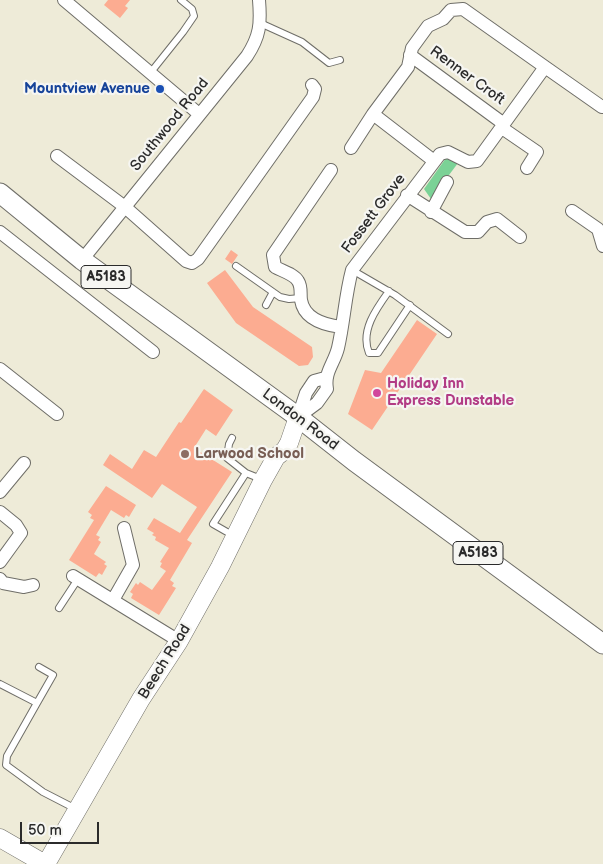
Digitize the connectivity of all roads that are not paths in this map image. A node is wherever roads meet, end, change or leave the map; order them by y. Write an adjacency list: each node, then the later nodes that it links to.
1 (64, 0): 8 (street)
2 (181, 0): 8 (lane)
3 (259, 0): 4 (street, Southwood Road)
4 (260, 23): 6 (lane); 11 (street, Southwood Road)
5 (410, 55): 7 (street); 12 (street); 13 (street, Renner Croft)
6 (340, 60)
7 (545, 67): 10 (street); 13 (street)
8 (151, 72): 11 (street)
9 (312, 85): 22 (street)
10 (602, 107)
11 (199, 114): 22 (street, Southwood Road)
12 (373, 114): 14 (street); 16 (street)
13 (503, 126): 16 (street); 17 (street)
14 (351, 148)
15 (57, 156): 22 (street)
16 (434, 161): 21 (street, Fossett Grove)
17 (527, 168)
18 (331, 170): 34 (street)
19 (448, 182): 24 (street)
20 (0, 193): 29 (main road, London Road / A5183)
21 (407, 196): 24 (street); 31 (street, Fossett Grove)
22 (125, 207): 29 (street, Southwood Road)
23 (572, 211): 25 (street)
24 (431, 212): 27 (street)
25 (600, 226): 28 (street)
26 (0, 232): 39 (street)
27 (520, 237)
28 (603, 246)
29 (82, 260): 42 (main road, London Road / A5183)
30 (236, 266): 33 (lane)
31 (352, 270): 32 (lane); 37 (street, Fossett Grove)
32 (389, 291): 36 (lane); 36 (lane)
33 (273, 292): 34 (lane); 35 (lane)
34 (301, 298): 37 (street)
35 (266, 305)
36 (410, 305): 38 (lane)
37 (340, 327): 42 (street, Fossett Grove)
38 (448, 334)
39 (153, 352)
40 (0, 369): 41 (street)
41 (57, 414)
42 (298, 417): 46 (street, Beech Road); 58 (main road, London Road / A5183)
43 (232, 438): 45 (lane)
44 (24, 463): 47 (street)
45 (246, 473): 46 (lane); 50 (lane)
46 (263, 480): 50 (street, Beech Road)
47 (0, 492)
48 (0, 512): 51 (street)
49 (124, 528): 55 (street)
50 (235, 537): 57 (street, Beech Road)
51 (0, 562)
52 (76, 578): 55 (street); 56 (lane)
53 (0, 579): 54 (street)
54 (33, 585)
55 (113, 600): 57 (street)
56 (60, 608)
57 (179, 641): 62 (street, Beech Road)
58 (603, 644)
59 (39, 667): 61 (lane)
60 (0, 684): 61 (lane)
61 (37, 703): 62 (lane)
62 (76, 809): 64 (street, Beech Road)
63 (0, 838): 64 (street)
64 (46, 864)

